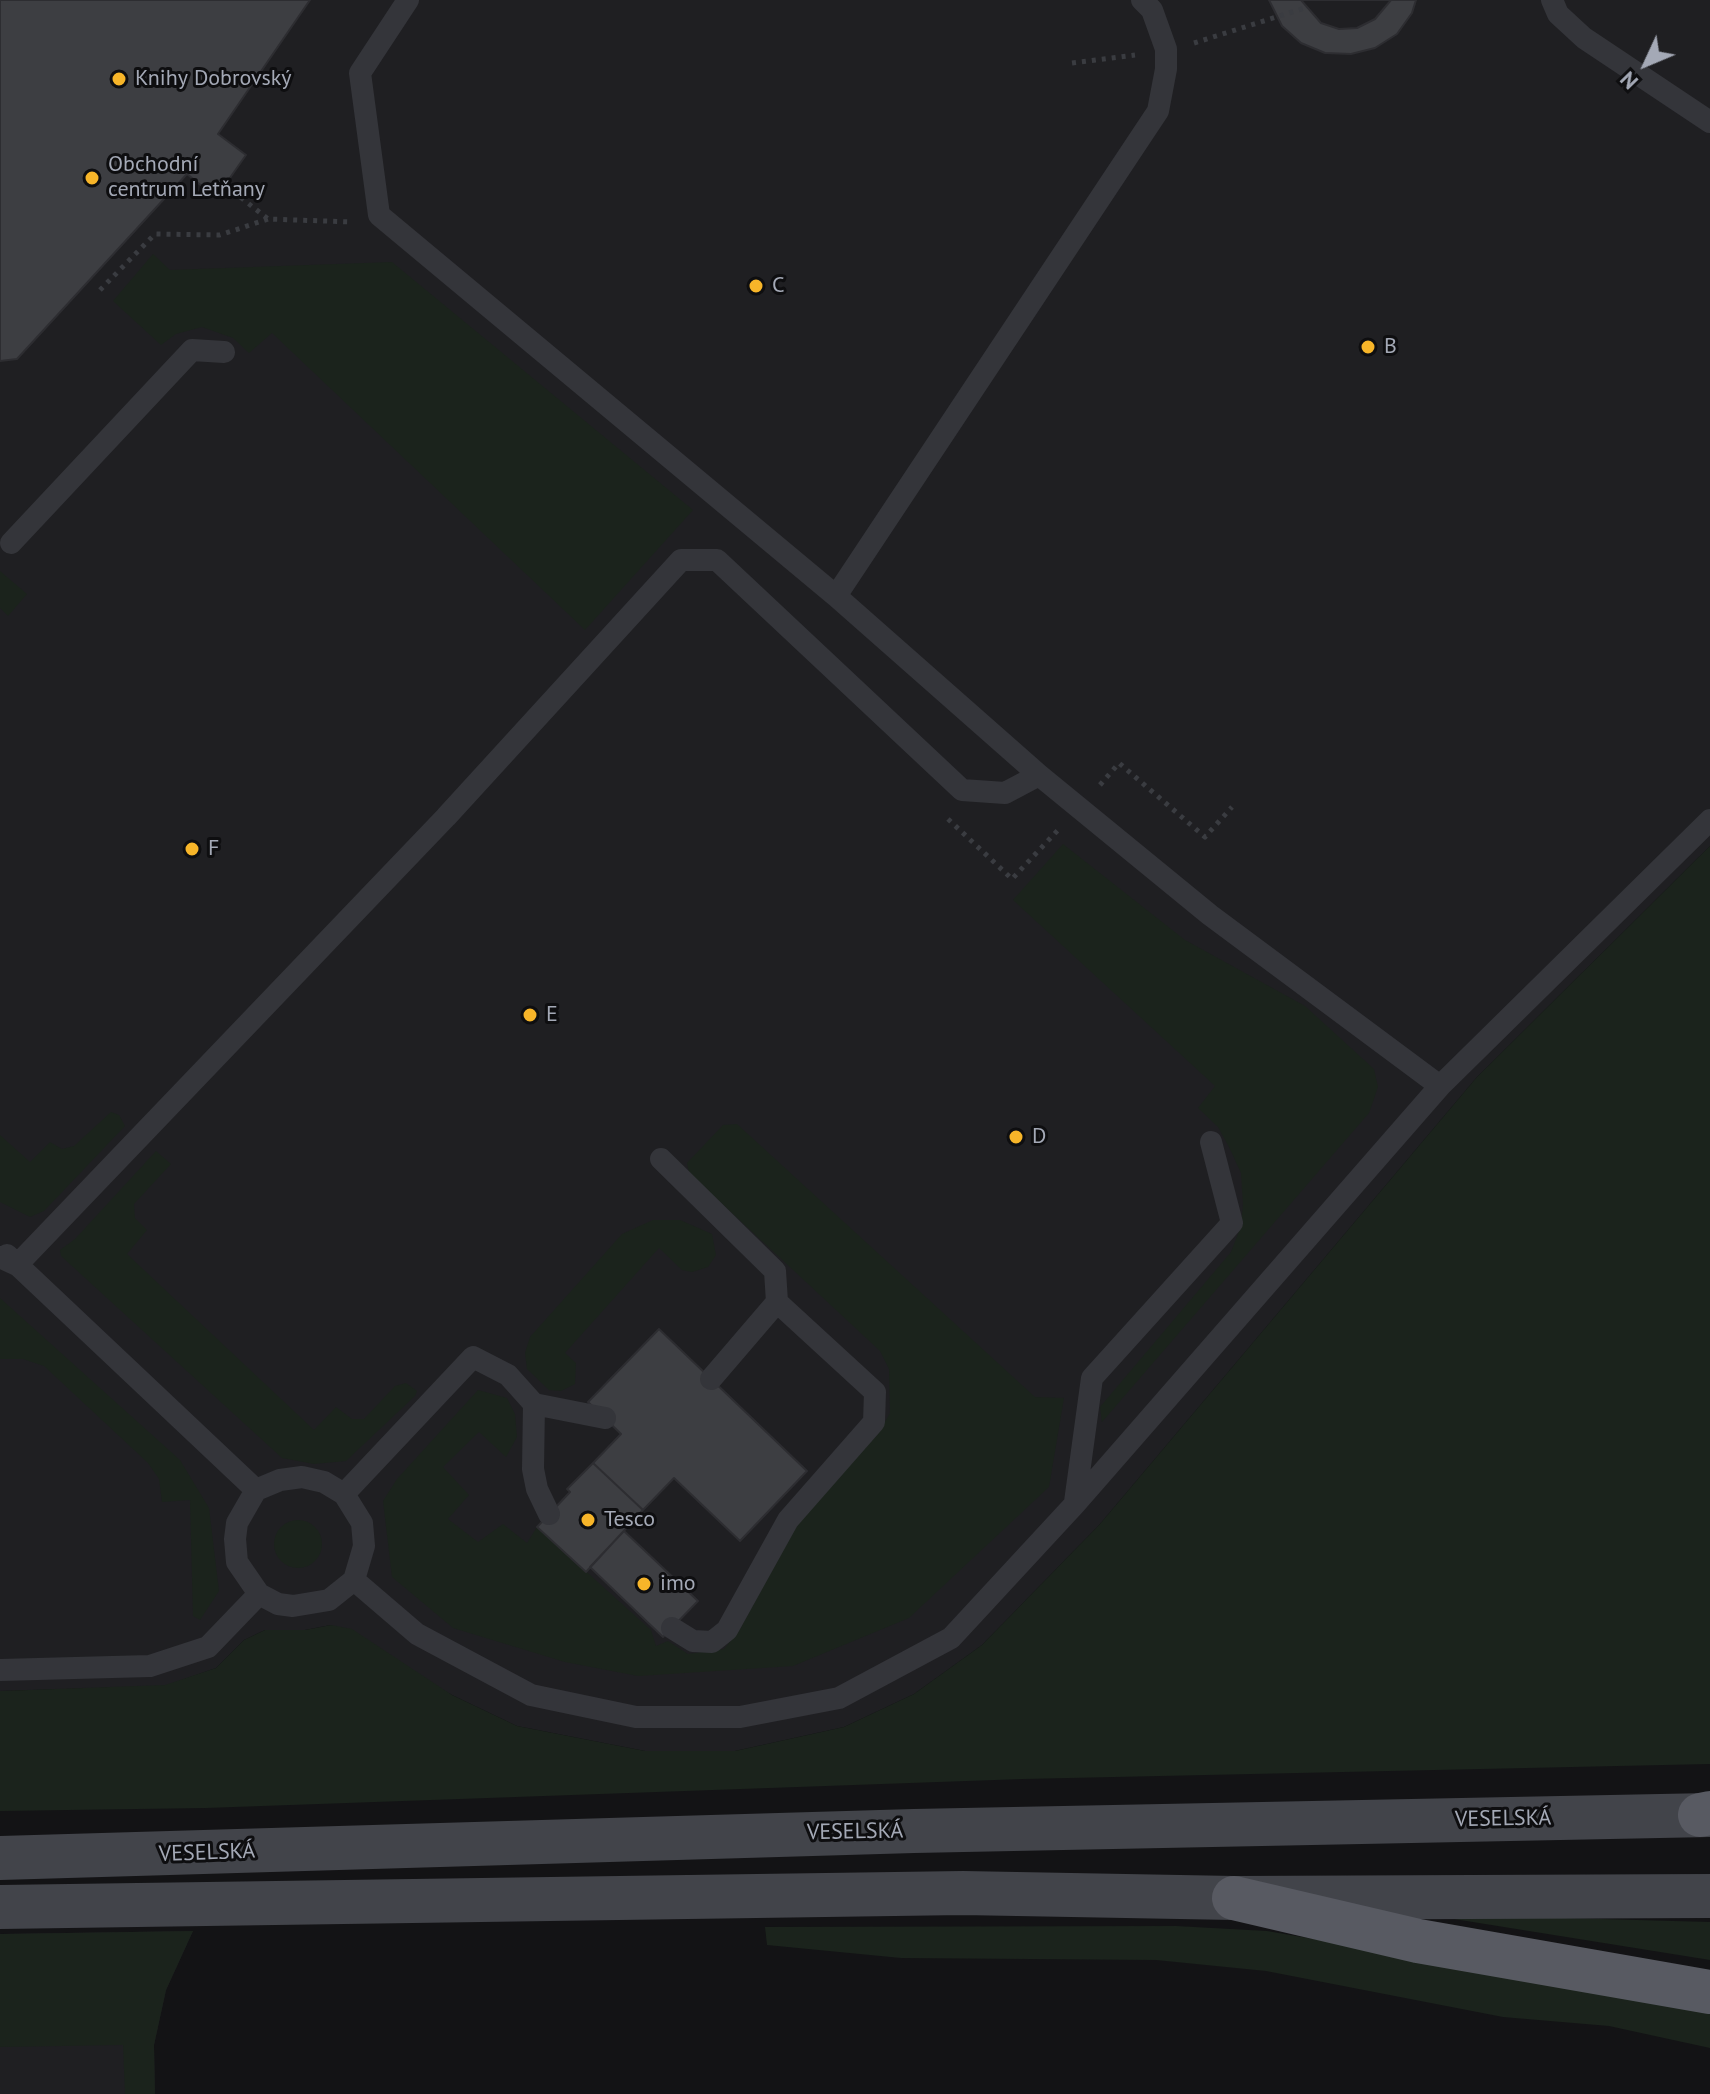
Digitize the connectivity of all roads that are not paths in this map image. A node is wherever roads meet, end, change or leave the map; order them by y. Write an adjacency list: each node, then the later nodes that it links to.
1 (408, 0): 7 (lane)
2 (1142, 0): 7 (lane)
3 (1552, 0): 4 (lane)
4 (1710, 122)
5 (224, 352): 6 (lane)
6 (11, 543)
7 (836, 596): 8 (lane)
8 (1039, 775): 10 (lane); 14 (lane)
9 (1710, 820): 10 (lane)
10 (1440, 1086): 21 (lane)
11 (1211, 1142): 21 (lane)
12 (661, 1159): 15 (lane)
13 (0, 1248): 14 (lane)
14 (9, 1261): 19 (lane)
15 (777, 1302): 16 (lane); 25 (lane)
16 (711, 1379)
17 (534, 1404): 18 (lane); 20 (lane); 22 (lane)
18 (605, 1418)
19 (256, 1490): 20 (lane); 24 (lane)
20 (344, 1494): 23 (lane)
21 (1075, 1504): 23 (lane)
22 (549, 1514)
23 (354, 1580): 24 (lane)
24 (259, 1594): 26 (lane)
25 (672, 1628)
26 (0, 1670)
27 (1707, 1814): 28 (main road, VESELSKÁ)
28 (0, 1858)
29 (1710, 1896): 30 (main road)
30 (1234, 1898): 31 (main road); 32 (highway)
31 (0, 1907)
32 (1710, 1992)

